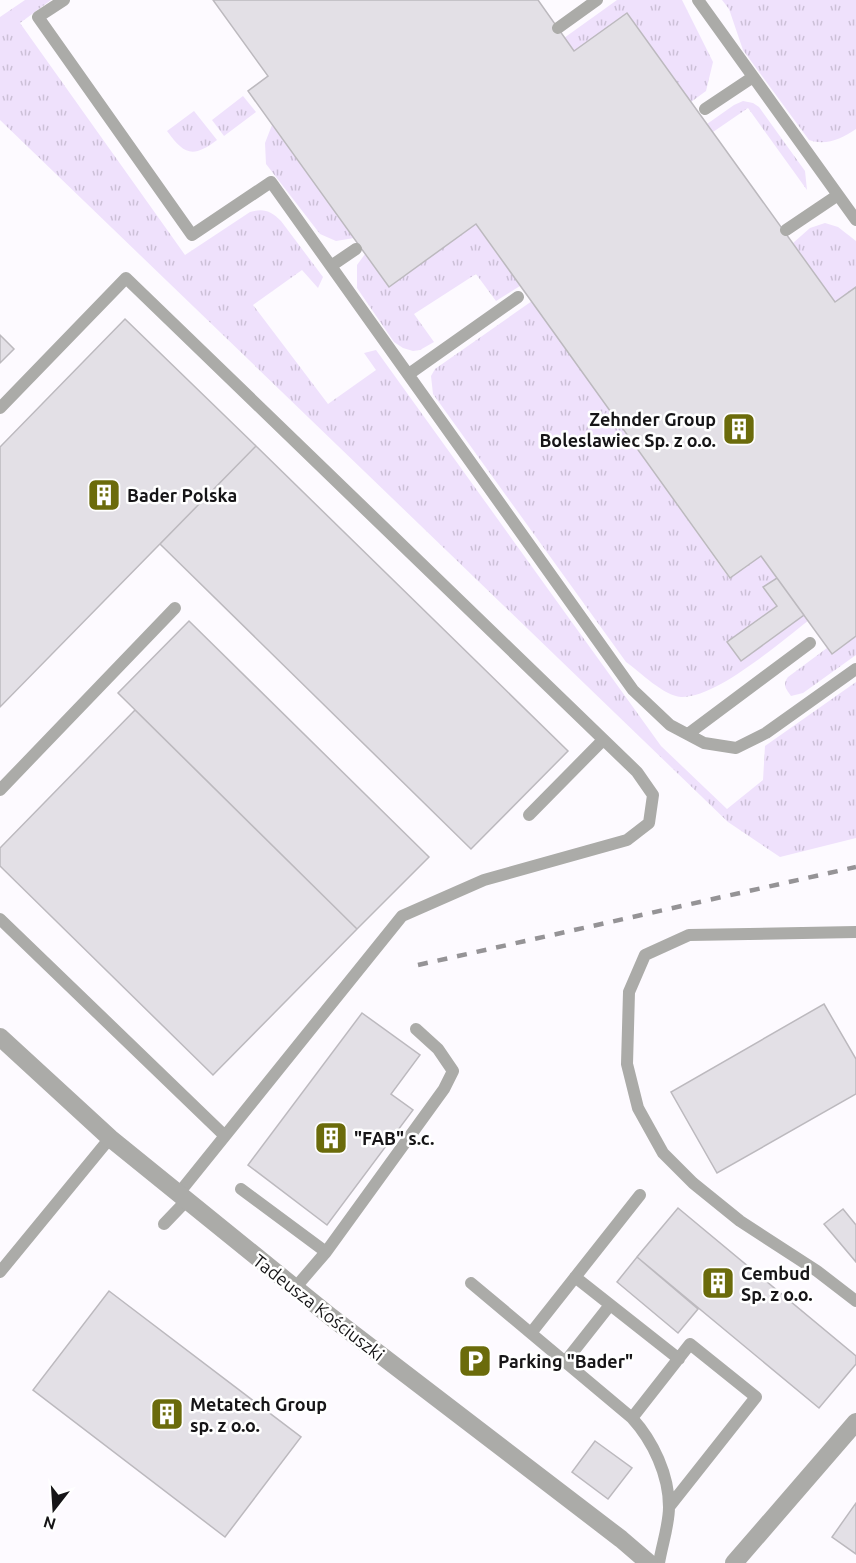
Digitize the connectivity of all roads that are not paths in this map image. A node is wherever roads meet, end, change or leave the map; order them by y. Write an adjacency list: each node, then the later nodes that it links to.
1 (64, 0): 11 (lane)
2 (597, 0): 4 (lane)
3 (698, 0): 5 (lane)
4 (558, 28)
5 (753, 77): 6 (lane); 7 (lane)
6 (705, 109)
7 (838, 195): 8 (lane); 9 (lane)
8 (856, 220)
9 (786, 230)
10 (356, 249): 11 (lane)
11 (332, 266): 13 (lane)
12 (518, 297): 13 (lane)
13 (409, 374): 18 (lane)
14 (0, 408): 19 (lane)
15 (175, 608): 20 (lane)
16 (810, 643): 18 (lane)
17 (856, 669): 18 (lane)
18 (688, 734)
19 (603, 740): 21 (lane); 26 (lane)
20 (0, 790)
21 (529, 815)
22 (0, 919): 26 (lane)
23 (856, 932): 37 (lane)
24 (416, 1029): 32 (lane)
25 (0, 1037): 27 (street, Tadeusza Kościuszki)
26 (225, 1136): 30 (lane)
27 (110, 1138): 30 (street, Tadeusza Kościuszki); 33 (lane)
28 (241, 1189): 32 (lane)
29 (640, 1195): 34 (lane)
30 (183, 1197): 31 (lane); 36 (street, Tadeusza Kościuszki)
31 (164, 1224)
32 (326, 1252): 36 (lane)
33 (0, 1272)
34 (575, 1277): 38 (lane); 39 (lane)
35 (471, 1283): 39 (lane)
36 (296, 1288): 45 (street, Tadeusza Kościuszki)
37 (856, 1301)
38 (610, 1305): 40 (lane); 41 (lane)
39 (531, 1333): 41 (lane)
40 (679, 1359): 42 (lane); 44 (lane)
41 (565, 1362): 42 (lane)
42 (632, 1418): 44 (lane)
43 (856, 1422): 47 (street)
44 (669, 1507): 46 (lane)
45 (649, 1563)
46 (659, 1563)
47 (734, 1563)

